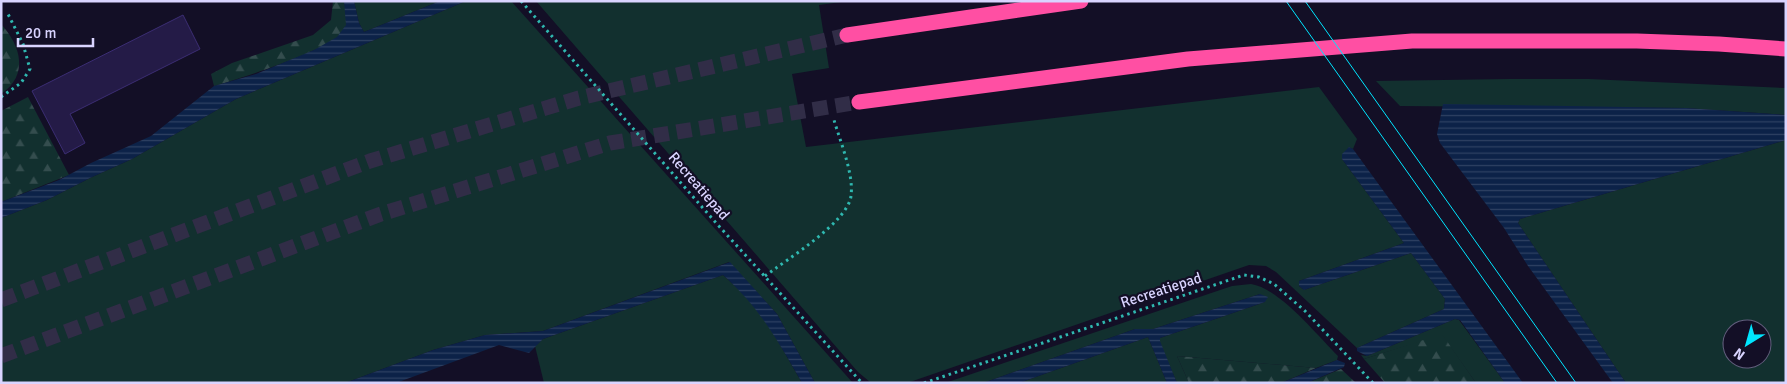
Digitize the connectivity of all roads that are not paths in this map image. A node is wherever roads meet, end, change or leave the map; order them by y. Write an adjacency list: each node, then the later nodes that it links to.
1 (1081, 1): 2 (highway)
2 (847, 35)
3 (1786, 49): 4 (highway)
4 (859, 102)

